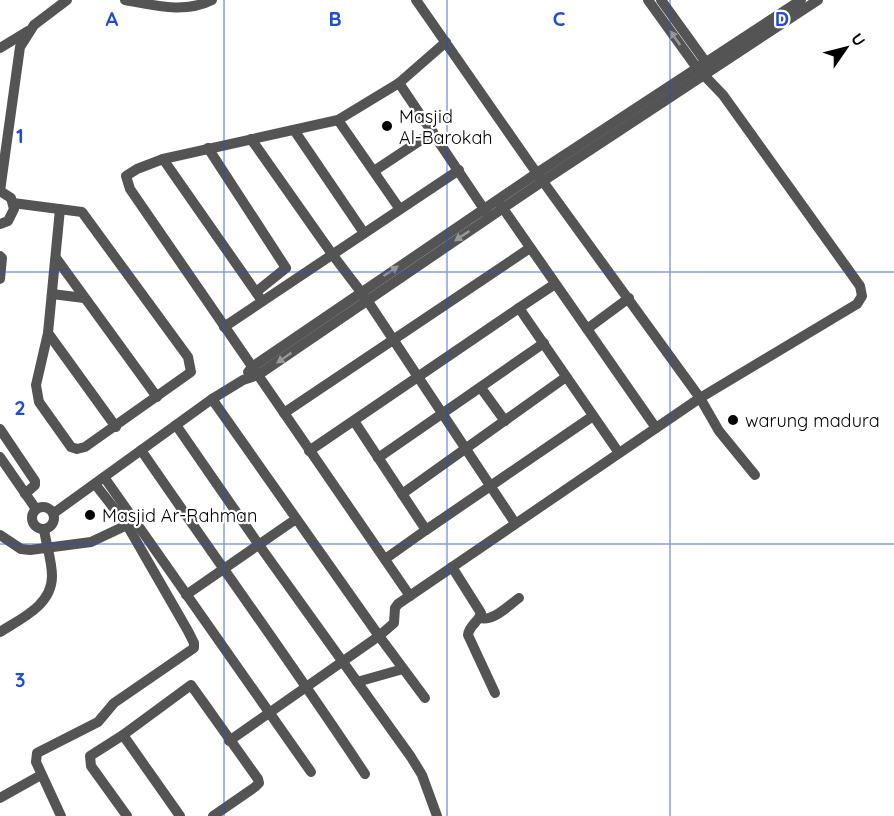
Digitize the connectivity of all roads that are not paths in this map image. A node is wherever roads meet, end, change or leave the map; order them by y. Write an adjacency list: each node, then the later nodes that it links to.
1 (67, 0): 9 (street)
2 (125, 0): 3 (street)
3 (212, 0)
4 (416, 0): 10 (street)
5 (648, 0): 12 (street, one-way to 5)
6 (661, 0): 12 (street)
7 (801, 0): 12 (street)
8 (814, 1): 12 (street)
9 (29, 30): 11 (street); 23 (street)
10 (446, 42): 13 (street); 22 (street)
11 (0, 48)
12 (704, 69): 22 (street); 53 (street)
13 (399, 83): 14 (street); 16 (street)
14 (338, 120): 15 (street); 21 (street)
15 (294, 130): 17 (street); 30 (street)
16 (433, 132): 20 (street); 21 (street)
17 (251, 139): 18 (street); 32 (street)
18 (208, 148): 19 (street); 38 (street)
19 (163, 159): 38 (street); 43 (street)
20 (459, 170): 26 (street); 28 (street)
21 (374, 171): 26 (street)
22 (540, 177): 25 (street); 41 (street)
23 (0, 191): 24 (street)
24 (14, 203): 27 (street); 29 (street)
25 (500, 204): 28 (street); 31 (street)
26 (399, 208): 30 (street)
27 (60, 209): 34 (street); 52 (street)
28 (487, 213): 39 (street)
29 (0, 224)
30 (364, 233): 32 (street)
31 (530, 248): 36 (street); 46 (street)
32 (332, 254): 38 (street); 39 (street)
33 (0, 256): 35 (street)
34 (56, 258): 37 (street); 40 (street)
35 (0, 279)
36 (555, 284): 42 (street); 44 (street)
37 (52, 294): 40 (street); 45 (street)
38 (259, 296): 43 (street)
39 (364, 296): 46 (street); 48 (street)
40 (84, 298): 52 (street)
41 (629, 298): 44 (street); 53 (street)
42 (519, 308): 47 (street); 50 (street)
43 (224, 327): 48 (street)
44 (587, 329): 62 (street)
45 (48, 333): 61 (street); 61 (street)
46 (394, 341): 50 (street); 55 (street)
47 (544, 343): 49 (street); 51 (street)
48 (255, 371): 54 (street); 55 (street)
49 (567, 377): 57 (street); 59 (street)
50 (418, 378): 56 (street); 58 (street)
51 (481, 388): 56 (street); 59 (street)
52 (157, 397): 61 (street)
53 (700, 398): 62 (street); 70 (street)
54 (212, 399): 60 (street); 77 (street)
55 (284, 413): 66 (street)
56 (443, 414): 64 (street); 69 (street)
57 (593, 416): 67 (street); 72 (street)
58 (354, 421): 66 (street); 69 (street)
59 (505, 421): 64 (street)
60 (176, 425): 65 (street); 83 (street)
61 (116, 427)
62 (656, 428): 67 (street)
63 (0, 429): 73 (street)
64 (466, 448): 72 (street); 74 (street)
65 (141, 450): 71 (street); 87 (street)
66 (309, 451): 85 (street)
67 (619, 453): 78 (street)
68 (0, 457): 73 (street)
69 (378, 458): 74 (street)
70 (755, 475)
71 (100, 480): 76 (street); 79 (street); 88 (street)
72 (491, 487): 78 (street); 81 (street)
73 (25, 494): 75 (street)
74 (402, 494): 81 (street)
75 (36, 509): 76 (street); 80 (street)
76 (54, 513): 80 (street)
77 (296, 519): 83 (street); 93 (street)
78 (515, 523): 86 (street)
79 (127, 525): 84 (street); 105 (street)
80 (44, 529): 84 (street)
81 (426, 530): 85 (street)
82 (0, 535): 84 (street)
83 (259, 544): 87 (street); 94 (street)
84 (46, 549): 92 (street)
85 (385, 559): 89 (street)
86 (452, 567): 89 (street); 91 (street)
87 (223, 571): 88 (street); 97 (street)
88 (186, 595): 100 (street)
89 (410, 596): 93 (street)
90 (519, 598): 91 (street)
91 (480, 618): 98 (street)
92 (0, 632)
93 (379, 636): 94 (street); 95 (street)
94 (342, 661): 96 (street); 97 (street)
95 (403, 669): 96 (street); 99 (street)
96 (357, 681): 112 (street)
97 (307, 686): 100 (street); 104 (street)
98 (495, 693)
99 (425, 698)
100 (268, 712): 102 (street); 103 (street)
101 (123, 735): 102 (street); 109 (street); 110 (street)
102 (229, 741): 107 (street)
103 (311, 772)
104 (365, 774)
105 (41, 775): 106 (street); 108 (street)
106 (0, 798)
107 (230, 812): 111 (street)
108 (61, 816)
109 (127, 816)
110 (180, 816)
111 (213, 816)
112 (436, 816)

